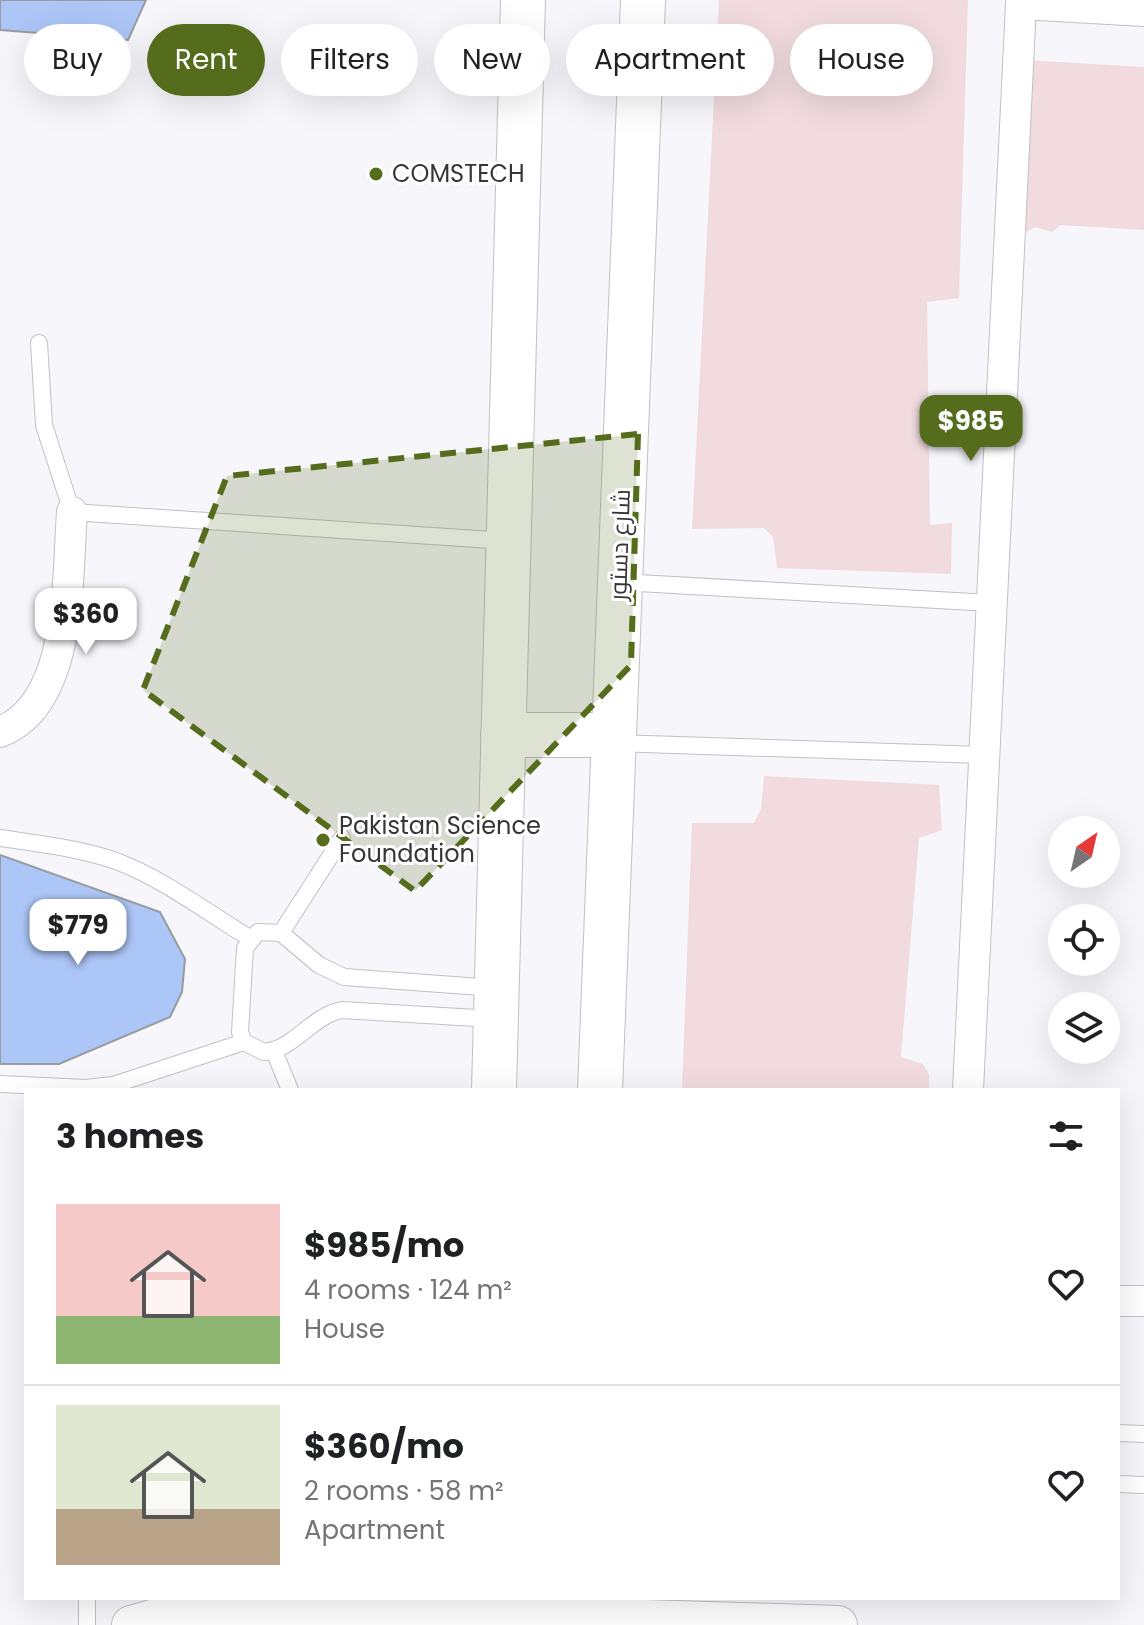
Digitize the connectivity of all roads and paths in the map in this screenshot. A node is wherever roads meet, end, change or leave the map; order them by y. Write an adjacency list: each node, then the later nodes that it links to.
1 (523, 0): 6 (main road)
2 (643, 0): 7 (main road, شارع دستور)
3 (1144, 11): 8 (street)
4 (39, 343): 5 (lane)
5 (72, 512): 6 (lane); 9 (street)
6 (509, 541): 10 (main road)
7 (618, 582): 8 (lane); 11 (main road, شارع دستور)
8 (990, 603): 12 (street)
9 (0, 732)
10 (503, 735): 11 (main road); 17 (main road)
11 (613, 739): 12 (lane); 23 (main road, شارع دستور)
12 (983, 755): 24 (street)
13 (0, 838): 16 (lane)
14 (342, 838): 15 (lane)
15 (281, 933): 16 (lane); 17 (lane)
16 (251, 939): 18 (lane)
17 (496, 1004): 19 (lane); 22 (main road)
18 (244, 1042): 19 (lane); 20 (lane)
19 (274, 1051): 21 (lane)
20 (0, 1084)
21 (289, 1088)
22 (494, 1088)
23 (600, 1088)
24 (968, 1088)
25 (1120, 1301): 26 (street)
26 (1144, 1301)
27 (1120, 1433): 28 (lane)
28 (1144, 1434)
29 (1120, 1484): 30 (lane)
30 (1144, 1485)
31 (87, 1600): 34 (lane)
32 (481, 1613): 33 (street); 35 (street)
33 (582, 1613): 36 (street)
34 (87, 1625)
35 (131, 1625)
36 (838, 1625)

